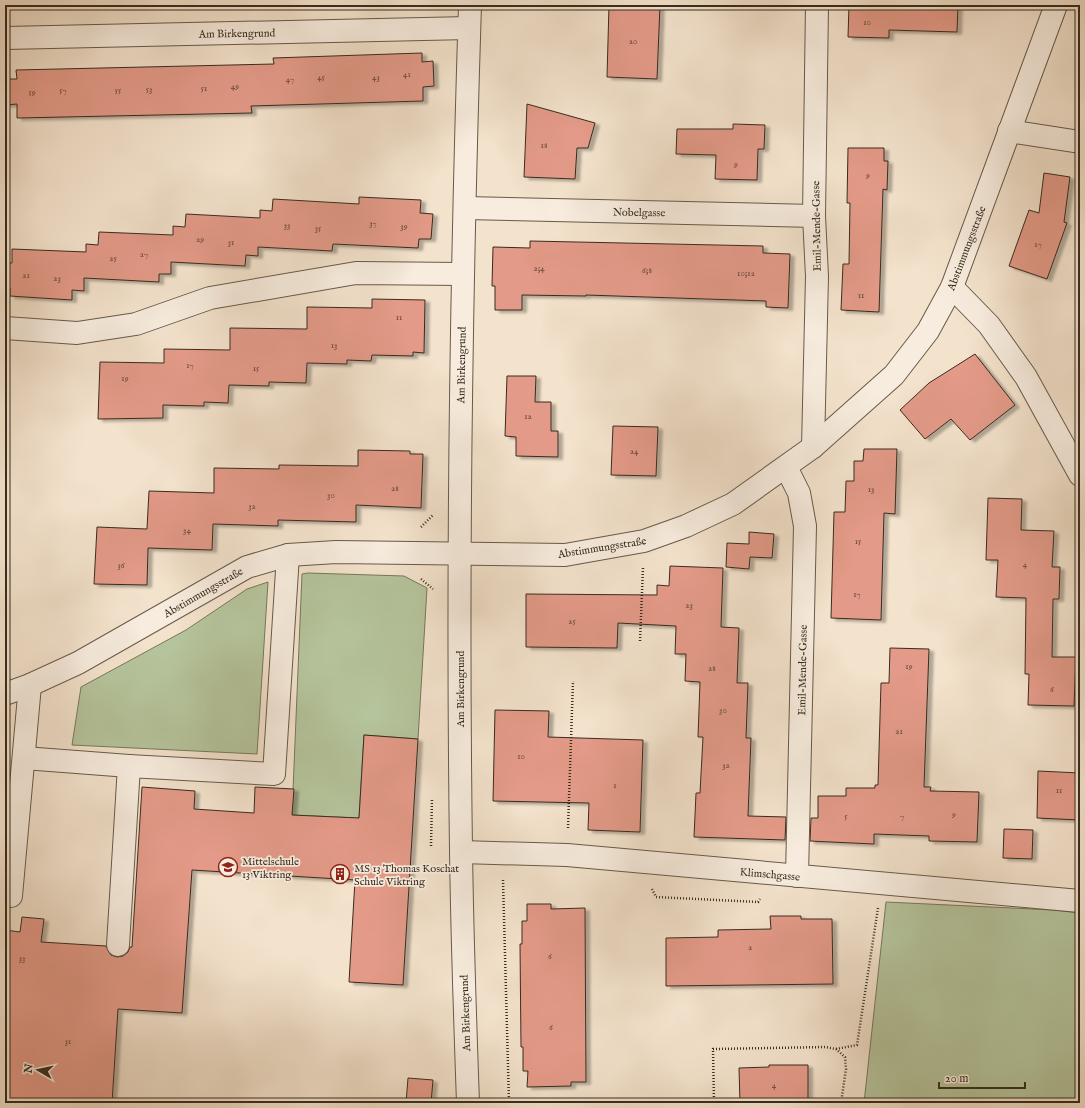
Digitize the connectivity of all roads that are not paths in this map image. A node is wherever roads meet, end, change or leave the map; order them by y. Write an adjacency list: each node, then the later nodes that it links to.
1 (470, 5): 4 (street, Am Birkengrund)
2 (817, 5): 9 (street, Emil-Mende-Gasse)
3 (1049, 8): 6 (street, Abstimmungsstraße)
4 (469, 28): 5 (street, Am Birkengrund); 8 (street, Am Birkengrund)
5 (5, 38)
6 (1009, 131): 7 (street); 11 (street, Abstimmungsstraße)
7 (1080, 142)
8 (465, 208): 9 (street, Nobelgasse); 10 (street, Am Birkengrund)
9 (814, 216): 13 (street, Emil-Mende-Gasse)
10 (462, 274): 12 (street); 16 (street, Am Birkengrund)
11 (952, 287): 13 (street, Abstimmungsstraße); 15 (street)
12 (5, 328)
13 (813, 447): 14 (street, Abstimmungsstraße)
14 (786, 467): 16 (street, Abstimmungsstraße); 23 (street, Emil-Mende-Gasse)
15 (1080, 475)
16 (459, 554): 17 (street, Abstimmungsstraße); 22 (street, Am Birkengrund)
17 (288, 555): 18 (street, Abstimmungsstraße); 21 (street)
18 (30, 685): 19 (street, Abstimmungsstraße); 20 (street)
19 (5, 694)
20 (24, 758): 21 (street); 24 (street)
21 (129, 766): 26 (street)
22 (460, 852): 23 (street, Klimschgasse); 27 (street, Am Birkengrund)
23 (797, 876): 25 (street, Klimschgasse)
24 (11, 896)
25 (1080, 901)
26 (118, 945)
27 (468, 1103)

